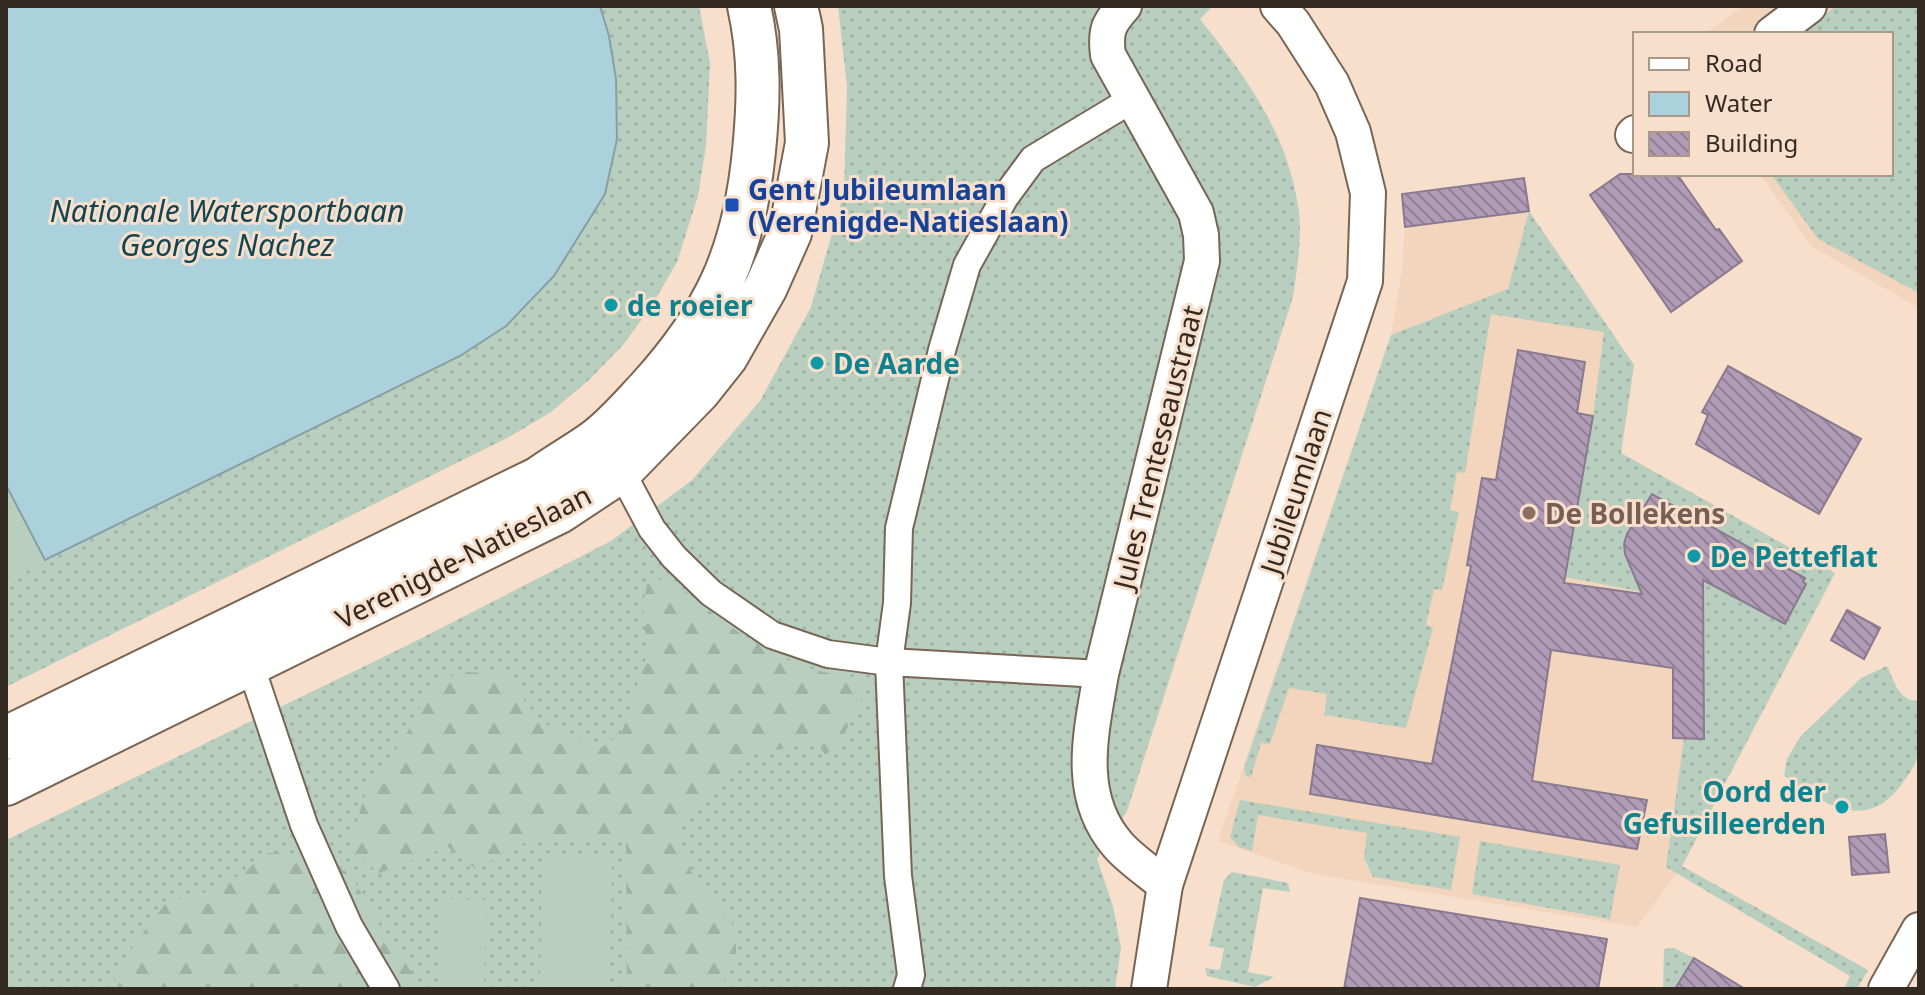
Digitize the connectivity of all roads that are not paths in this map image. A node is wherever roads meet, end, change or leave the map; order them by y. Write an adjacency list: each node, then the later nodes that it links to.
1 (749, 6): 12 (street, Verenigde-Natieslaan)
2 (796, 6): 8 (street, Verenigde-Natieslaan)
3 (1124, 6): 7 (street, Jules Trenteseaustraat)
4 (1278, 6): 14 (street, Jubileumlaan)
5 (1809, 6): 6 (street)
6 (1775, 32)
7 (1131, 100): 9 (street); 11 (street, Jules Trenteseaustraat)
8 (621, 471): 9 (street); 10 (street, Verenigde-Natieslaan)
9 (889, 662): 11 (street); 17 (street)
10 (250, 664): 13 (street, Verenigde-Natieslaan); 16 (street)
11 (1101, 674): 14 (street, Jules Trenteseaustraat)
12 (6, 738)
13 (6, 784)
14 (1165, 885): 18 (street, Jubileumlaan)
15 (1919, 930): 19 (street)
16 (386, 989)
17 (907, 989)
18 (1149, 989)
19 (1886, 989)

